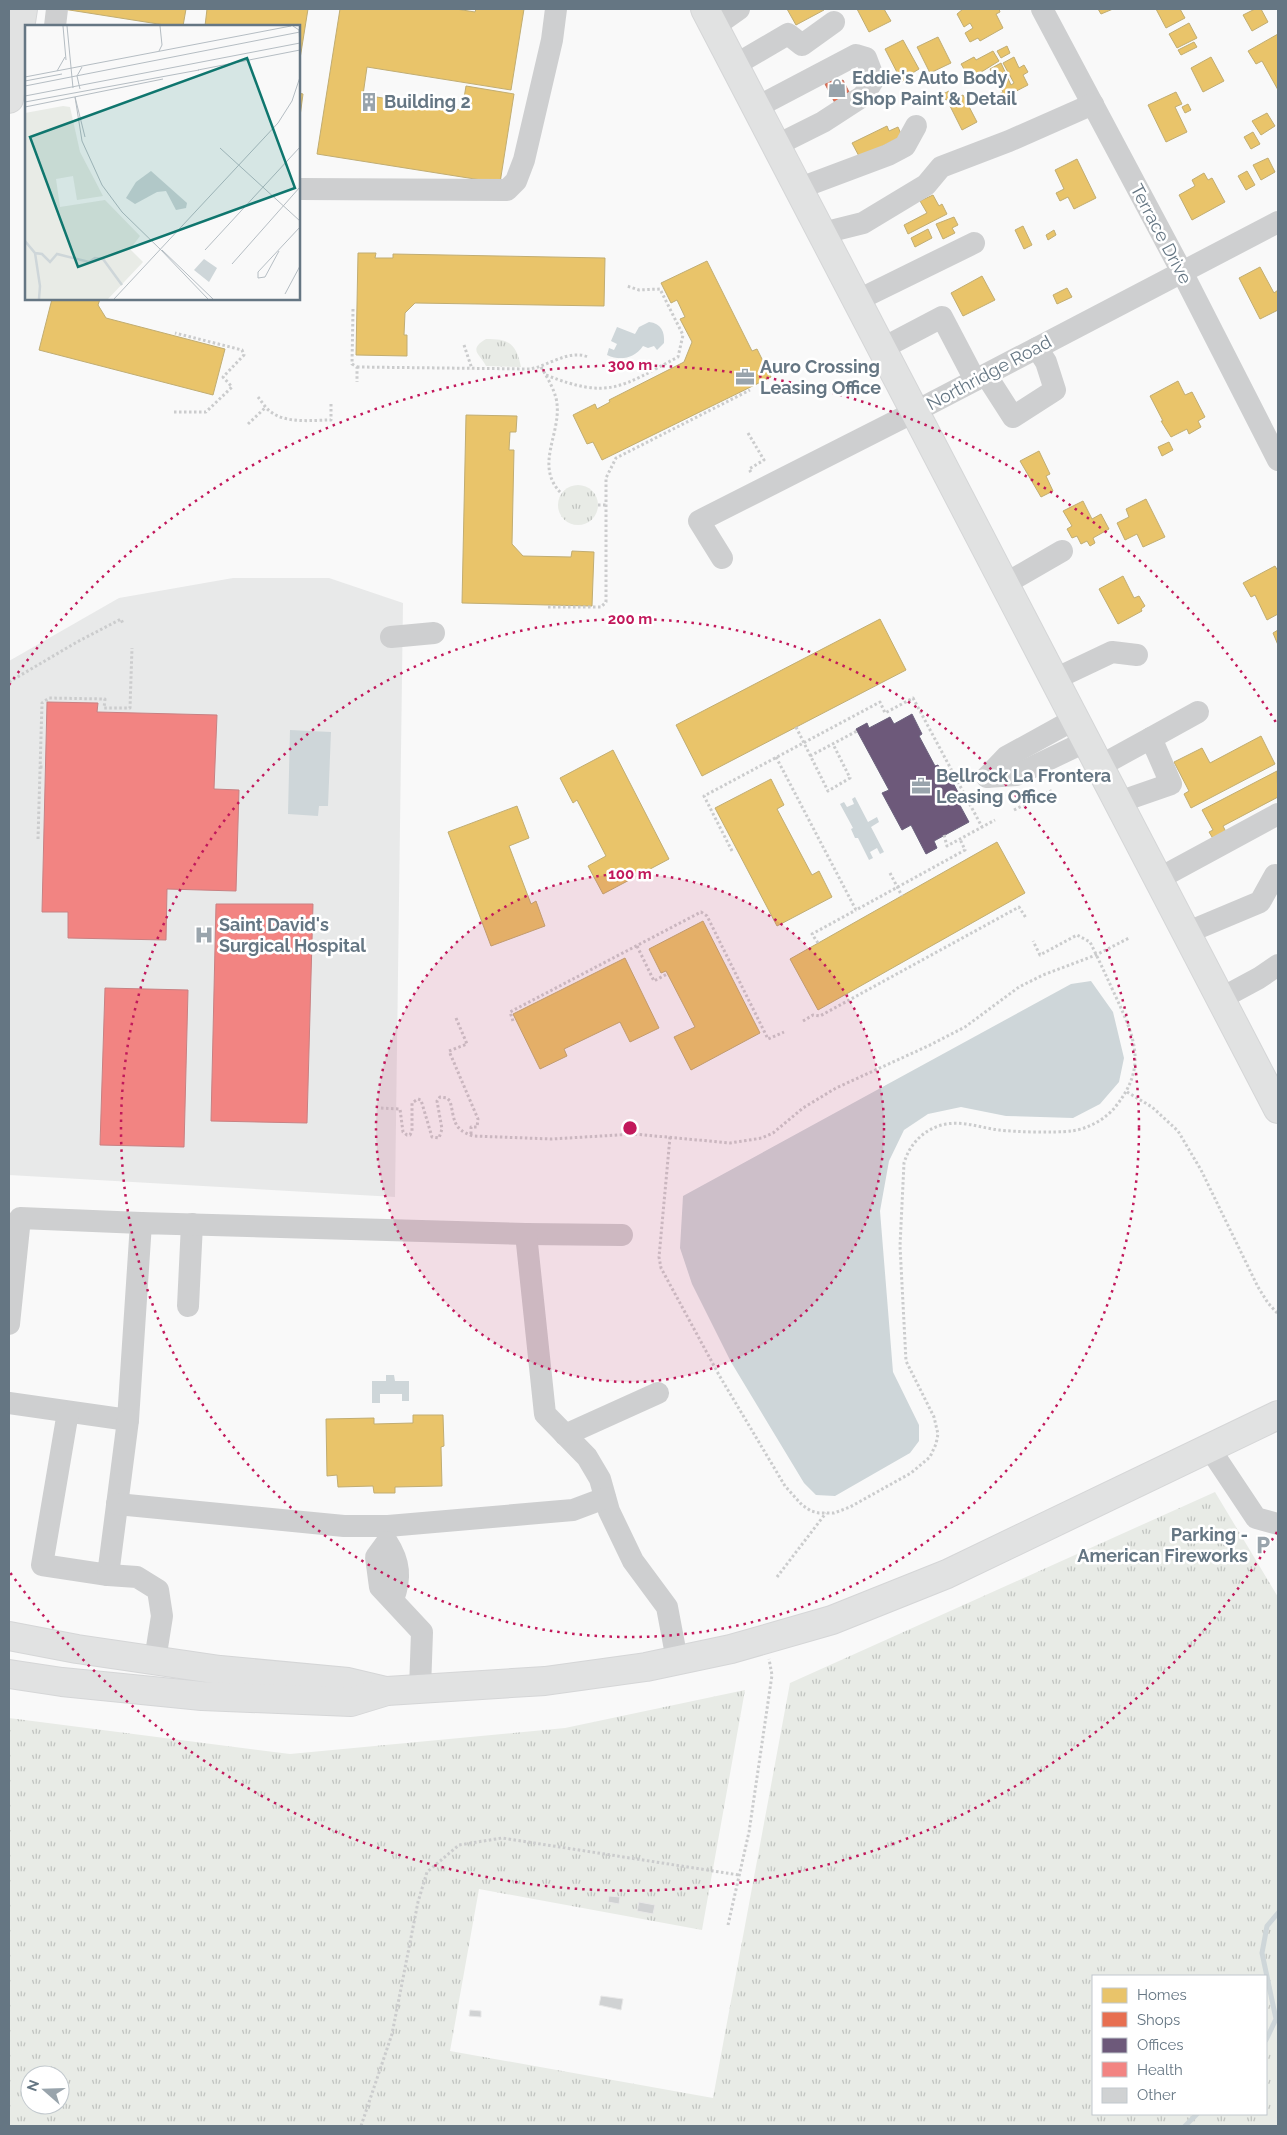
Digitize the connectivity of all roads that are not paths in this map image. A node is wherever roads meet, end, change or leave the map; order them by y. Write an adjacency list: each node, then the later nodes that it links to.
1 (23, 9): 10 (main road)
2 (58, 9): 8 (street)
3 (556, 9): 16 (street)
4 (740, 9): 6 (street)
5 (1042, 9): 11 (street, Terrace Drive)
6 (710, 17): 9 (main road)
7 (834, 22): 9 (street)
8 (55, 25)
9 (735, 65): 12 (main road)
10 (9, 100)
11 (1093, 104): 18 (street); 20 (street, Terrace Drive)
12 (757, 107): 14 (main road); 14 (street)
13 (916, 126): 15 (street)
14 (777, 145): 15 (main road)
15 (800, 188): 18 (main road)
16 (300, 189)
17 (1278, 222): 20 (street, Northridge Road)
18 (823, 233): 21 (main road)
19 (974, 243): 21 (street)
20 (1182, 272): 23 (street, Northridge Road); 26 (street, Terrace Drive)
21 (858, 300): 22 (main road)
22 (883, 348): 24 (street); 25 (main road)
23 (1037, 348): 24 (street, Northridge Road); 24 (street)
24 (980, 377): 25 (street, Northridge Road)
25 (916, 411): 29 (street, Northridge Road); 30 (main road)
26 (1270, 425): 27 (street, Terrace Drive)
27 (1278, 460)
28 (1062, 551): 30 (street)
29 (722, 558)
30 (1005, 584): 34 (main road)
31 (434, 633): 32 (street)
32 (391, 637)
33 (1137, 655): 34 (street)
34 (1055, 679): 37 (main road)
35 (1198, 712): 36 (street)
36 (1151, 738): 37 (street); 38 (street)
37 (1100, 766): 38 (main road)
38 (1119, 802): 41 (main road)
39 (1278, 814): 41 (street)
40 (1275, 875): 42 (street)
41 (1158, 879): 42 (main road)
42 (1186, 933): 44 (main road)
43 (1278, 965): 44 (street)
44 (1220, 999): 45 (main road)
45 (1277, 1103)
46 (141, 1223): 47 (street); 51 (street); 56 (street)
47 (192, 1224): 48 (street); 50 (street)
48 (526, 1234): 49 (street); 57 (street)
49 (622, 1235)
50 (188, 1306)
51 (9, 1324)
52 (658, 1393): 57 (street)
53 (9, 1403): 54 (street)
54 (68, 1412): 56 (street); 63 (street)
55 (1278, 1415): 58 (main road)
56 (128, 1420): 60 (street)
57 (565, 1434): 59 (street)
58 (1210, 1449): 61 (street); 66 (main road)
59 (605, 1498): 62 (street); 66 (street)
60 (118, 1504): 62 (street); 63 (street)
61 (1278, 1524)
62 (388, 1534): 68 (street)
63 (108, 1575): 65 (street)
64 (9, 1636): 65 (main road)
65 (155, 1660): 69 (main road)
66 (677, 1660): 68 (main road)
67 (9, 1674): 69 (main road)
68 (420, 1689): 69 (main road)
69 (387, 1691)

